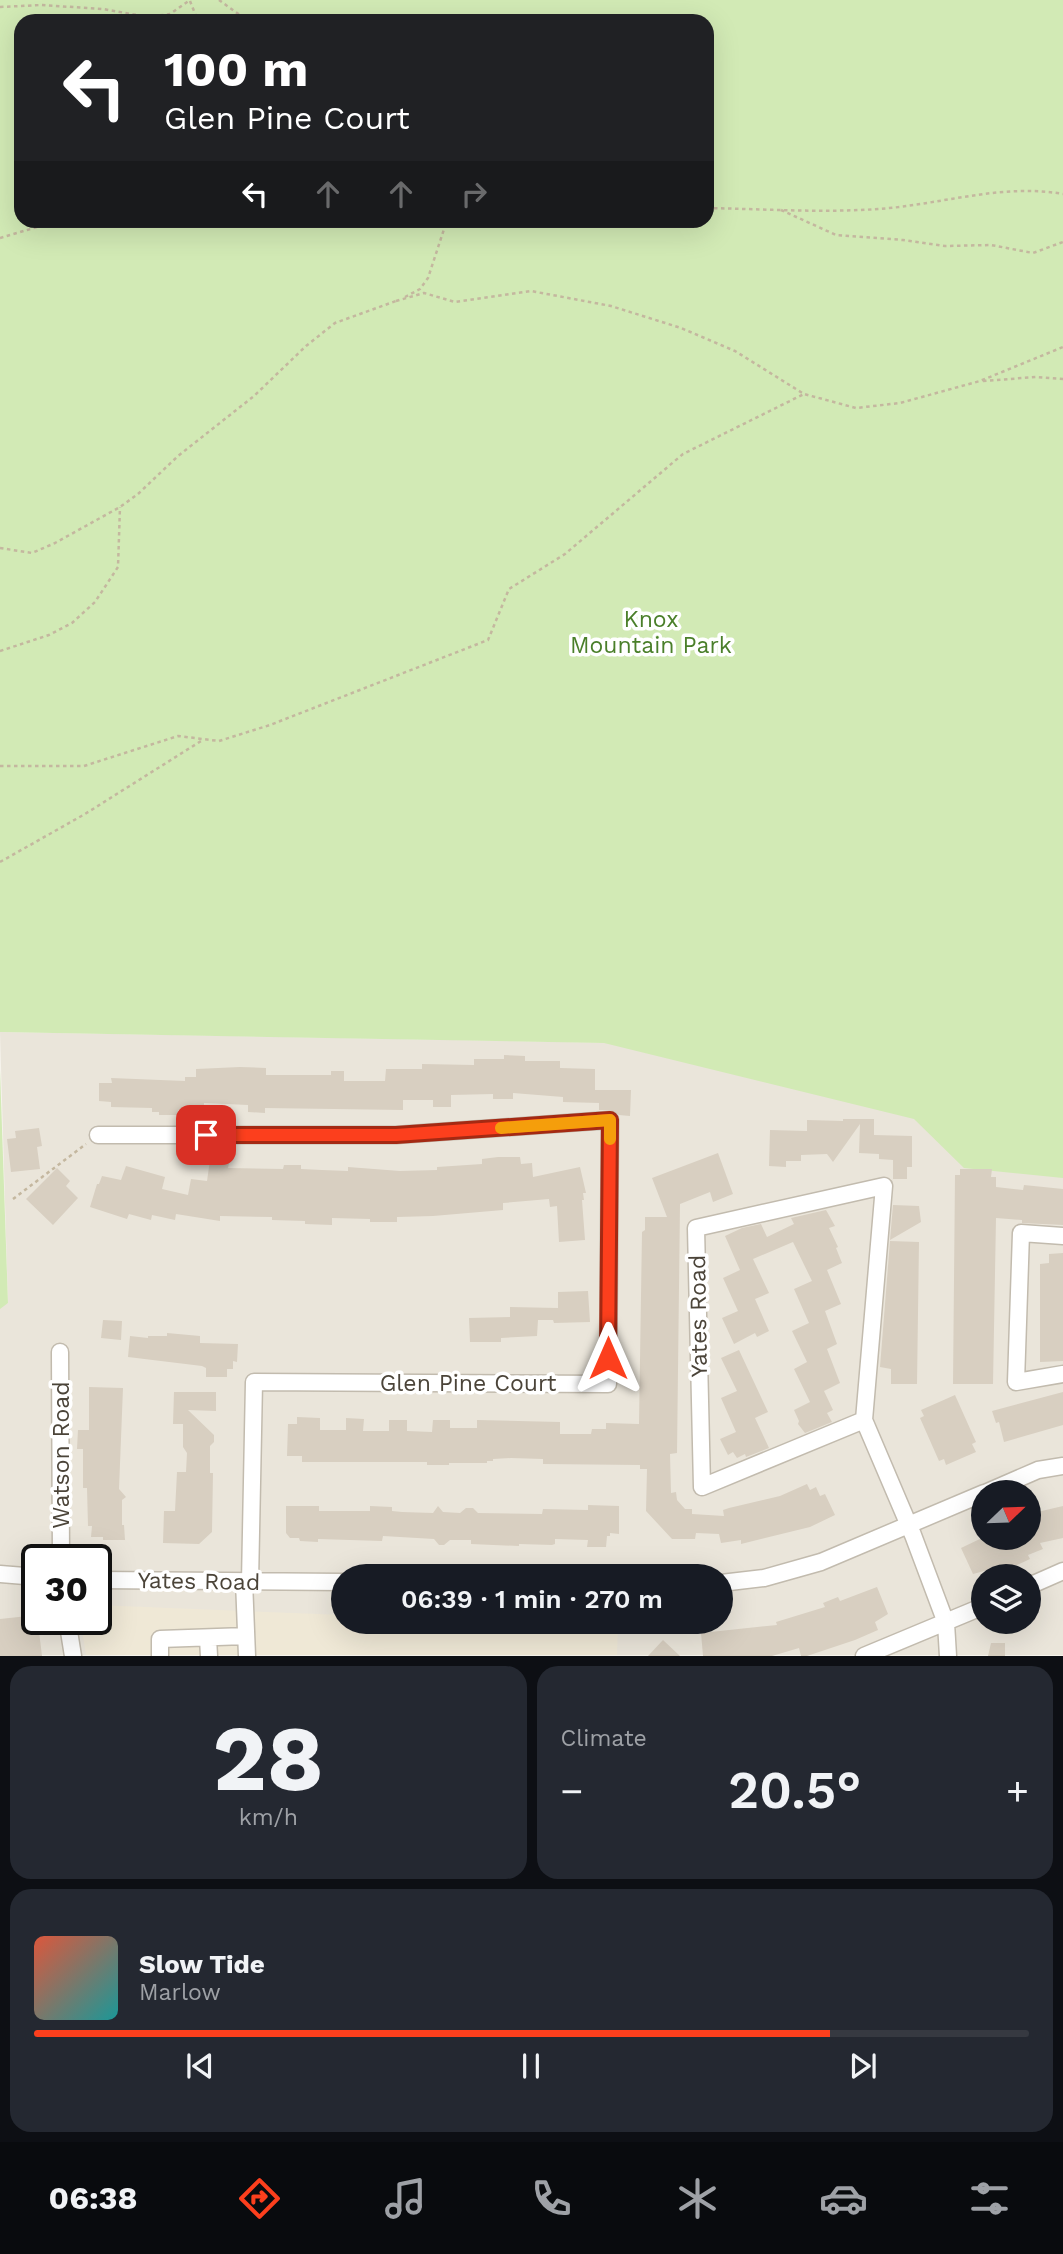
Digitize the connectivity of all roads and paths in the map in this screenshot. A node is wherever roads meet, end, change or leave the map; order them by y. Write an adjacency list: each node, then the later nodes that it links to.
1 (190, 0): 5 (path)
2 (219, 0): 6 (path)
3 (0, 6): 4 (path)
4 (131, 14)
5 (170, 14)
6 (238, 14)
7 (1063, 194): 9 (path)
8 (714, 208): 9 (path)
9 (778, 209): 13 (path)
10 (32, 228): 12 (path)
11 (444, 228): 14 (path)
12 (0, 237)
13 (1063, 242)
14 (396, 301): 18 (path); 19 (path)
15 (1063, 347): 17 (path)
16 (1063, 379): 17 (path)
17 (980, 381): 18 (path)
18 (804, 394): 22 (path)
19 (120, 507): 20 (path); 21 (path)
20 (0, 548)
21 (0, 651)
22 (203, 739): 23 (path); 24 (path)
23 (0, 766)
24 (0, 862)
25 (98, 1135): 26 (path); 41 (street, Glen Pine Court)
26 (13, 1199)
27 (1063, 1236): 29 (street)
28 (60, 1352): 35 (street, Watson Road)
29 (1063, 1374)
30 (864, 1420): 30 (street, Yates Road); 34 (street, Yates Road)
31 (1063, 1466): 32 (street)
32 (1015, 1480)
33 (971, 1499): 34 (street)
34 (909, 1525): 42 (street); 45 (street, Yates Road)
35 (61, 1544)
36 (1063, 1570): 40 (street)
37 (0, 1574): 38 (street)
38 (21, 1576)
39 (112, 1580): 41 (street, Yates Road)
40 (1041, 1580)
41 (247, 1581): 43 (street, Yates Road); 47 (street)
42 (733, 1582)
43 (331, 1583)
44 (971, 1612): 45 (street)
45 (946, 1623): 53 (street); 54 (street, Yates Road)
46 (69, 1635): 49 (street)
47 (246, 1636): 48 (street); 52 (street)
48 (208, 1638): 50 (street); 51 (street)
49 (73, 1656)
50 (160, 1656)
51 (209, 1656)
52 (247, 1656)
53 (864, 1656)
54 (948, 1656)

